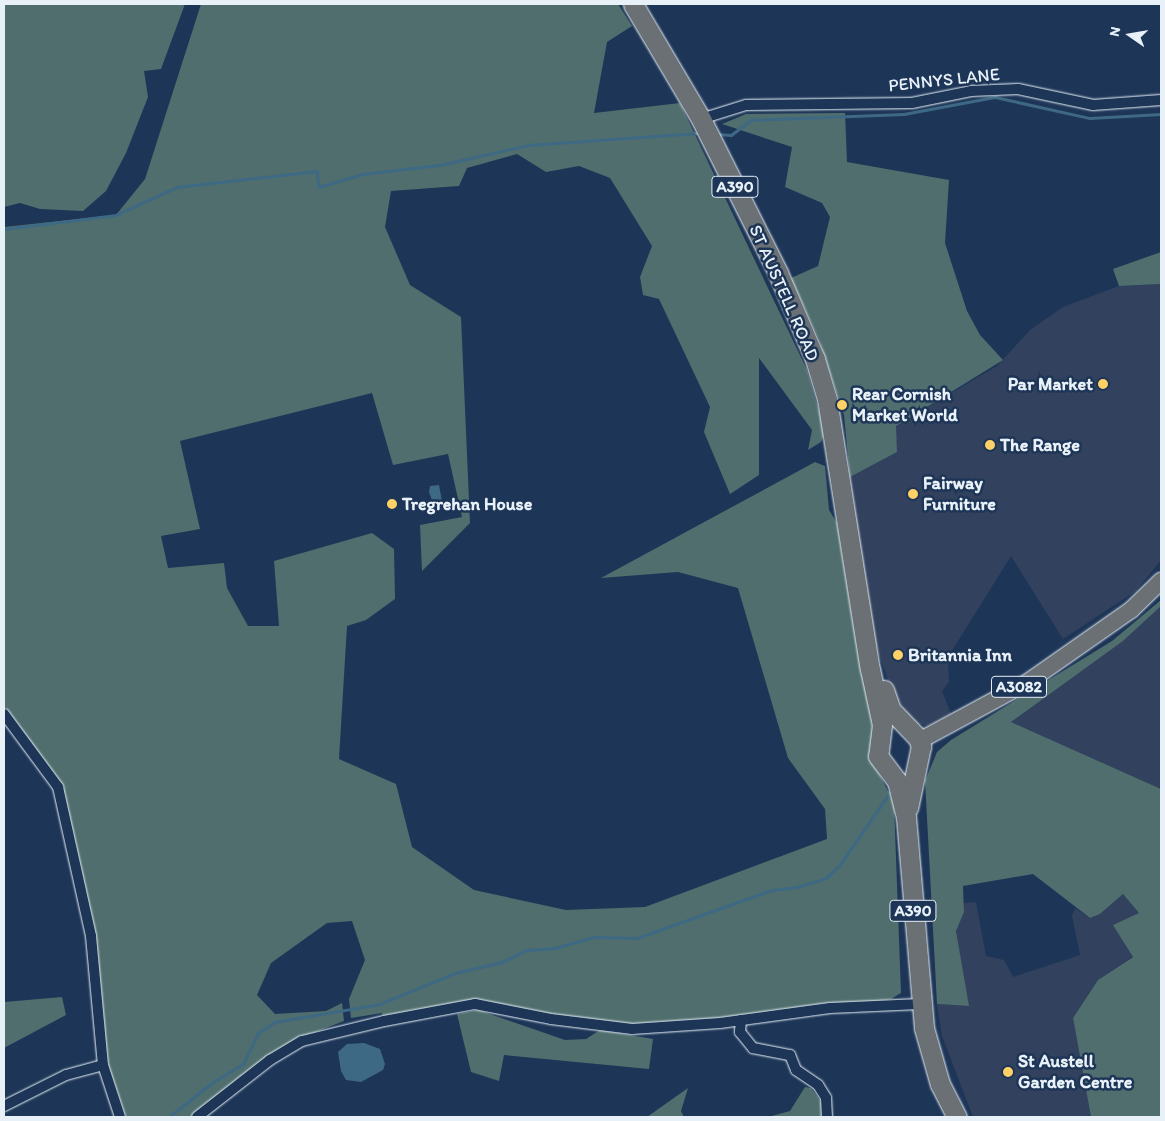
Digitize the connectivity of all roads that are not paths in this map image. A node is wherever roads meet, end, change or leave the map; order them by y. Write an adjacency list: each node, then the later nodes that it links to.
1 (633, 4): 3 (highway, ST AUSTELL ROAD / A390)
2 (1161, 100): 3 (street, PENNYS LANE)
3 (701, 119): 5 (highway, ST AUSTELL ROAD / A390)
4 (1161, 581): 7 (main road, A3082)
5 (866, 638): 7 (highway); 8 (highway)
6 (4, 714): 14 (street)
7 (914, 735): 8 (highway); 9 (highway)
8 (879, 741): 10 (highway)
9 (915, 764): 10 (highway); 11 (highway)
10 (888, 768): 11 (highway)
11 (906, 817): 12 (highway, A390)
12 (920, 1004): 13 (street); 19 (highway, A390)
13 (741, 1020): 17 (street); 18 (street)
14 (103, 1065): 15 (street); 16 (street)
15 (4, 1106)
16 (120, 1117)
17 (197, 1117)
18 (827, 1117)
19 (957, 1117)

